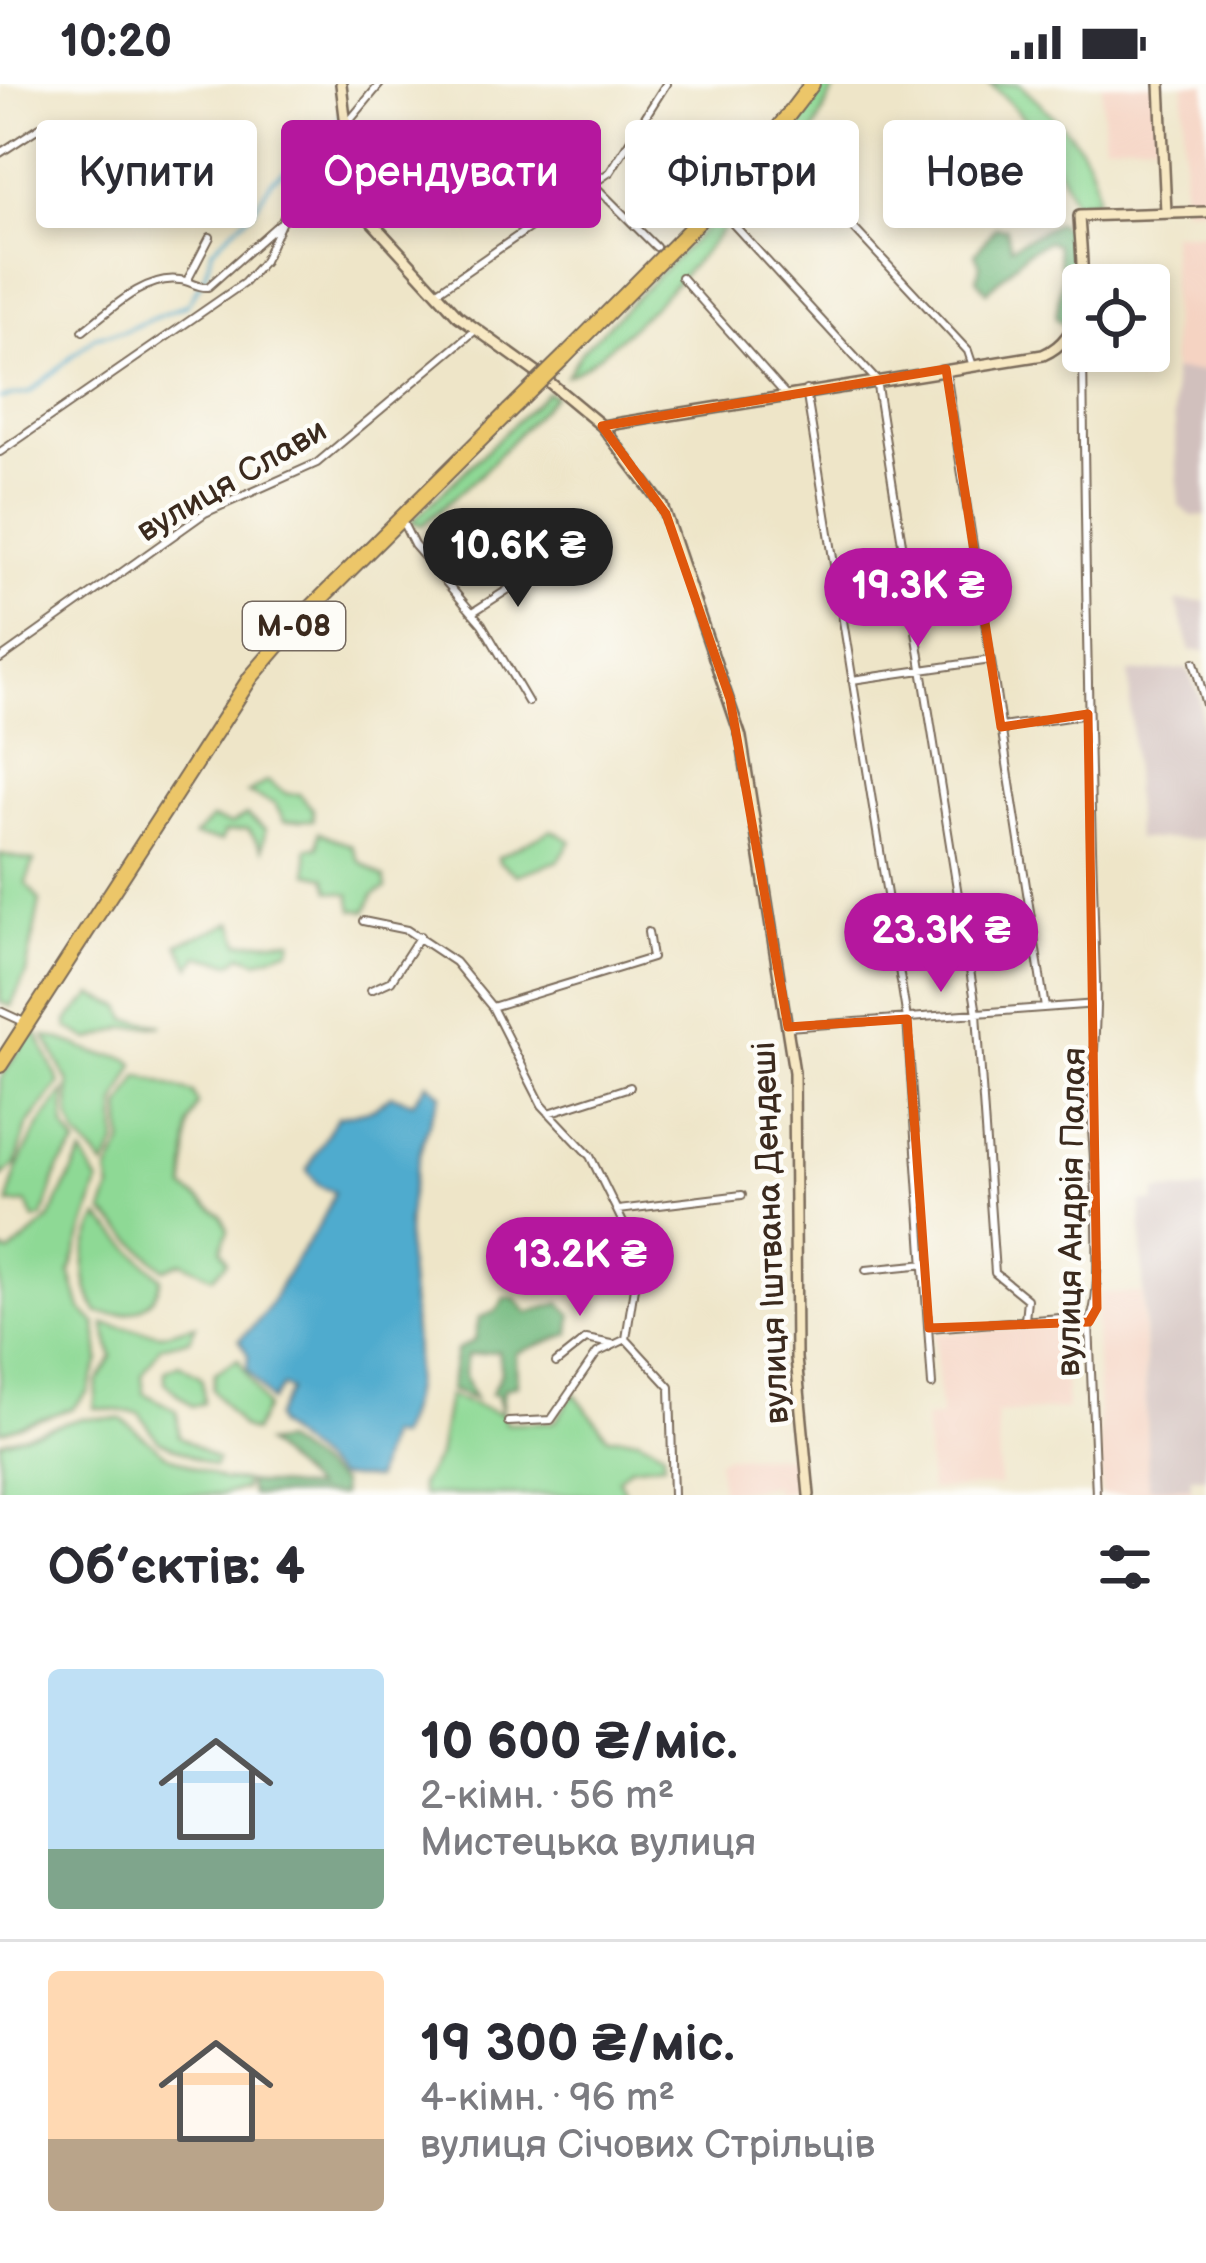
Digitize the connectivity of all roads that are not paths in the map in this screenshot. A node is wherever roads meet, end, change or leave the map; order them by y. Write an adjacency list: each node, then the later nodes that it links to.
1 (341, 84): 6 (street)
2 (380, 84): 7 (street)
3 (666, 84): 10 (street)
4 (812, 84): 39 (highway, М-08, bridge)
5 (1160, 84): 12 (street)
6 (345, 120)
7 (350, 120)
8 (36, 130): 9 (street)
9 (0, 153)
10 (601, 179)
11 (601, 192): 21 (street)
12 (1166, 212): 13 (street); 22 (street)
13 (1206, 212)
14 (281, 221): 15 (street)
15 (279, 224): 24 (street); 38 (street)
16 (376, 228): 25 (street)
17 (531, 228): 25 (street)
18 (737, 228): 33 (street)
19 (854, 228): 29 (street)
20 (210, 237): 24 (street)
21 (656, 247)
22 (1081, 264)
23 (681, 277): 36 (street)
24 (187, 281): 27 (street)
25 (435, 293): 26 (street)
26 (477, 329): 32 (street); 42 (street, вулиця Слави)
27 (83, 332)
28 (1062, 336): 29 (street)
29 (973, 366): 30 (street)
30 (946, 370): 33 (street); 43 (street)
31 (1083, 372): 49 (street, вулиця Андрія Палая)
32 (537, 373)
33 (876, 380): 35 (street); 45 (street)
34 (549, 382): 37 (street, вулиця Іштвана Дендеші)
35 (806, 391): 36 (street); 46 (street)
36 (786, 395): 37 (street)
37 (602, 426): 62 (street, вулиця Іштвана Дендеші)
38 (0, 452)
39 (400, 518): 41 (street); 61 (highway, М-08)
40 (500, 538): 41 (street)
41 (473, 612): 47 (street)
42 (0, 659)
43 (991, 660): 45 (street); 50 (street)
44 (1194, 662): 48 (street)
45 (921, 671): 46 (street); 59 (street)
46 (851, 680): 60 (street)
47 (528, 702)
48 (1206, 705)
49 (1088, 714): 50 (street); 55 (street, вулиця Андрія Палая)
50 (1001, 727): 57 (street)
51 (363, 921): 53 (street)
52 (648, 932): 56 (street)
53 (420, 936): 54 (street); 56 (street)
54 (371, 989)
55 (1097, 1004): 57 (street); 71 (street, вулиця Андрія Палая)
56 (492, 1007): 65 (street)
57 (1046, 1008): 59 (street)
58 (0, 1011): 61 (street)
59 (977, 1014): 60 (street); 70 (street)
60 (908, 1018): 62 (street); 68 (street)
61 (26, 1023): 63 (highway, М-08)
62 (788, 1027): 79 (street, вулиця Іштвана Дендеші)
63 (0, 1065)
64 (630, 1088): 65 (street)
65 (549, 1113): 67 (street)
66 (742, 1195): 67 (street)
67 (618, 1210): 73 (street)
68 (926, 1264): 69 (street); 72 (street)
69 (866, 1270)
70 (1025, 1321): 71 (street); 72 (street)
71 (1089, 1322): 80 (street, вулиця Андрія Палая)
72 (929, 1328): 76 (street)
73 (626, 1340): 74 (street); 78 (street)
74 (612, 1344): 75 (street); 77 (street)
75 (556, 1363)
76 (932, 1385)
77 (508, 1423)
78 (673, 1495)
79 (809, 1495)
80 (1096, 1495)

